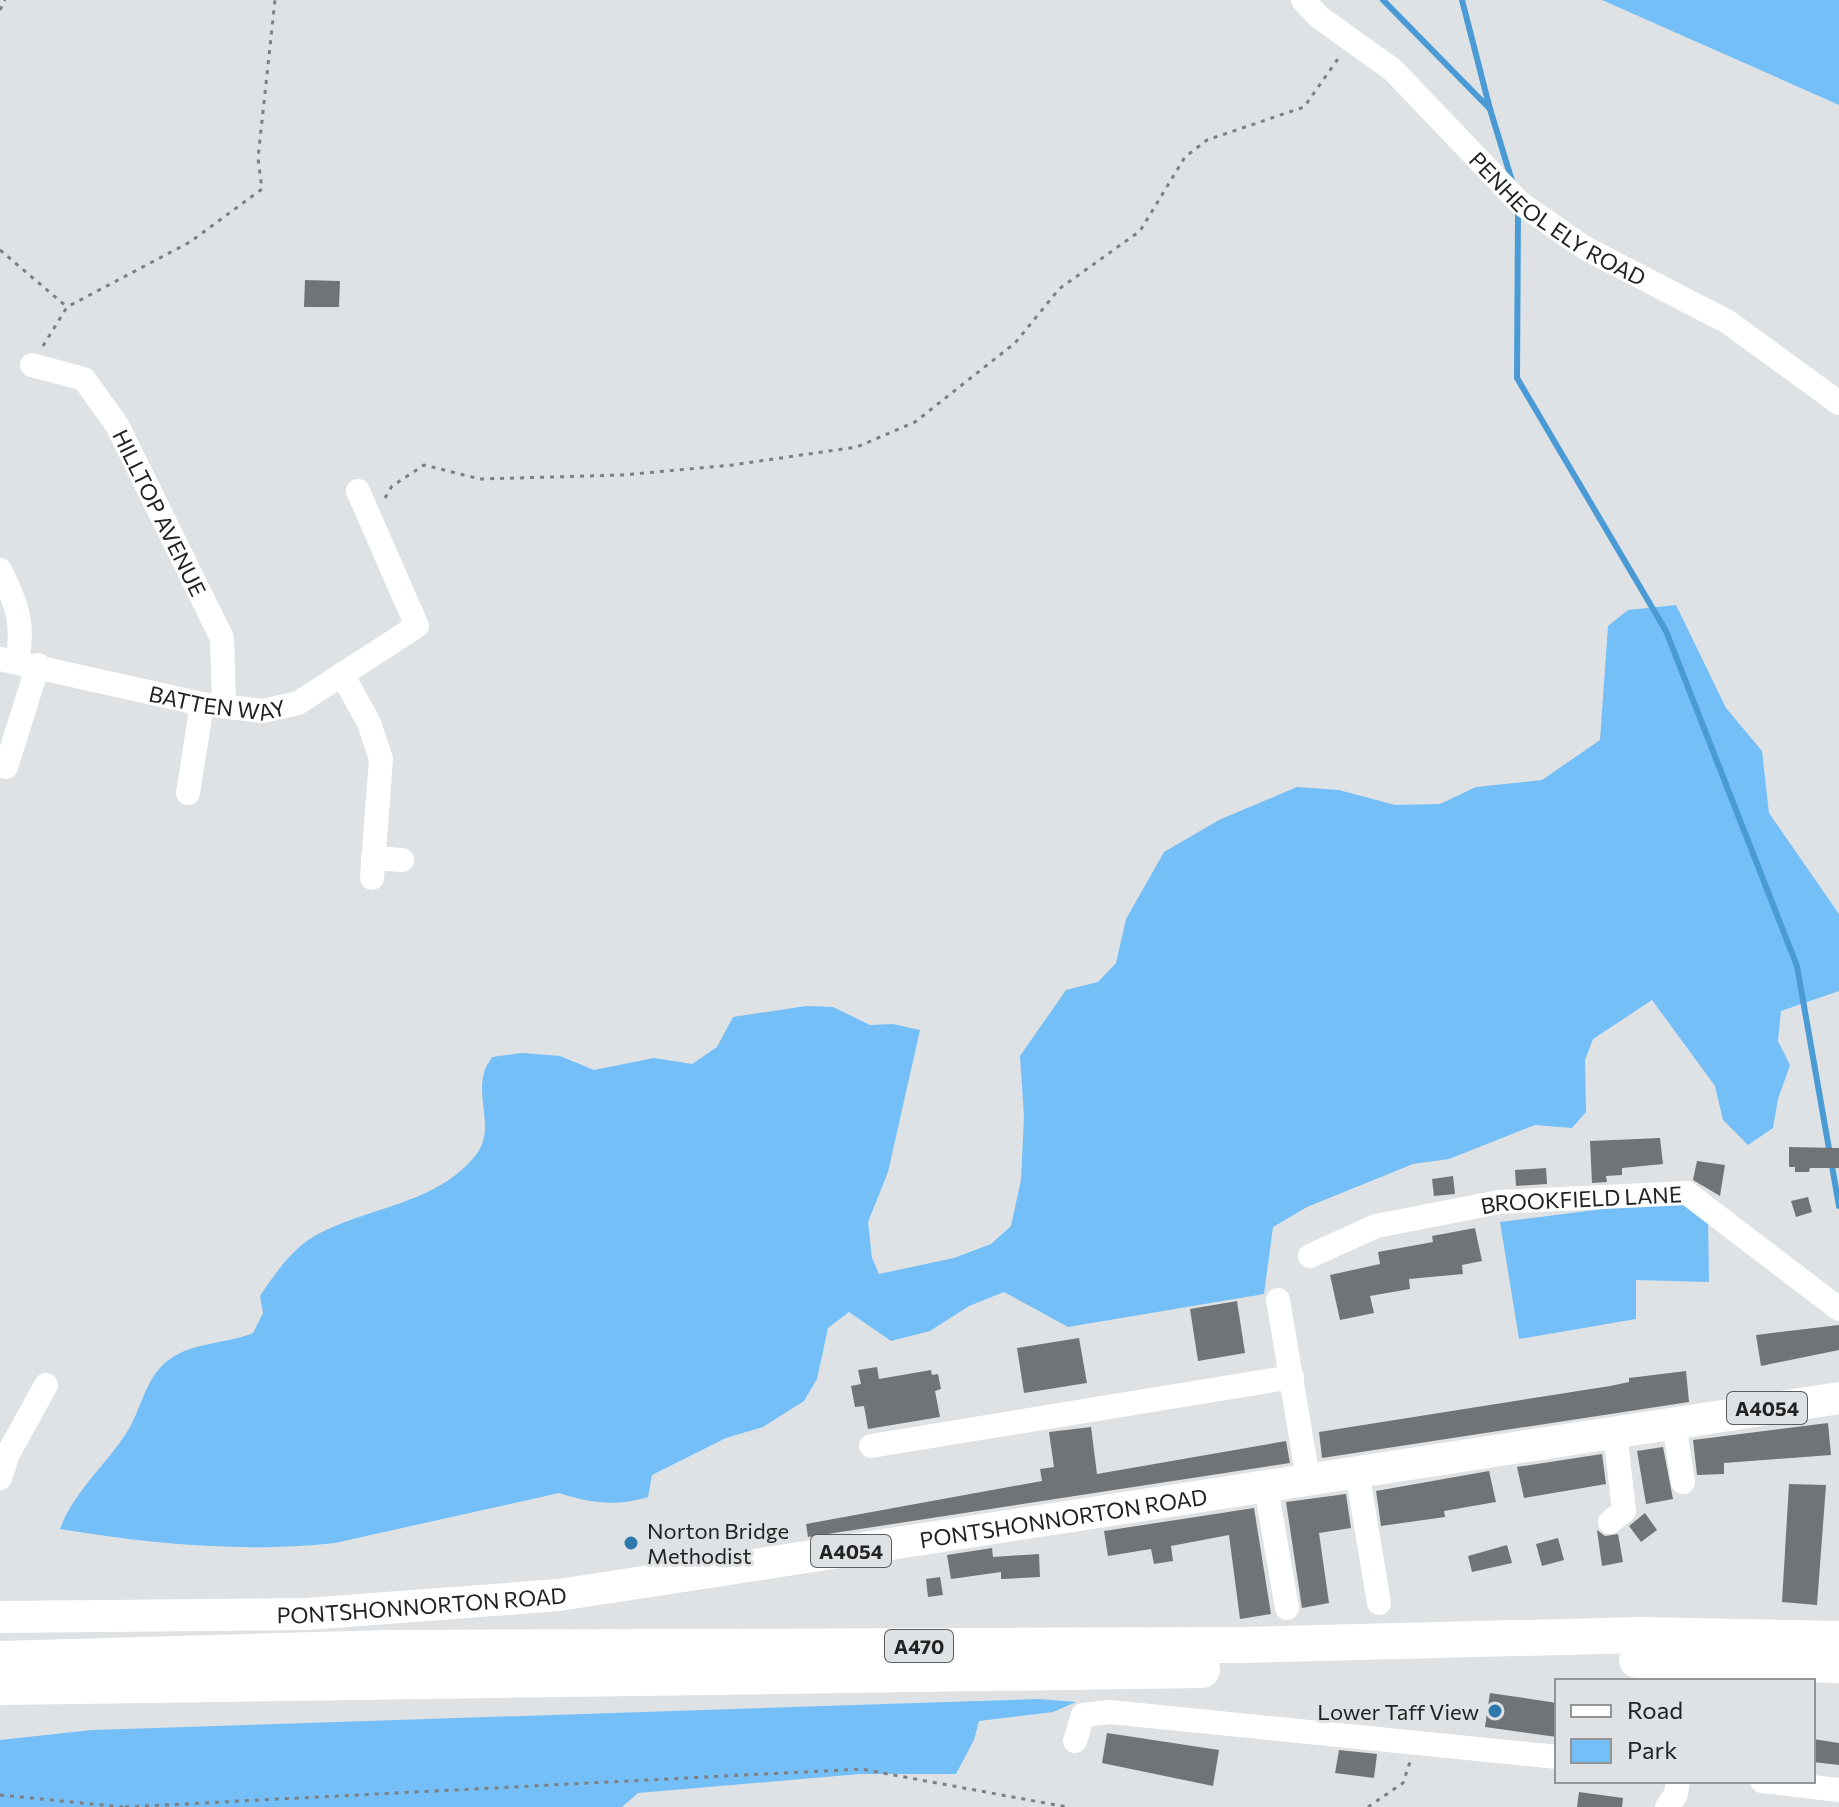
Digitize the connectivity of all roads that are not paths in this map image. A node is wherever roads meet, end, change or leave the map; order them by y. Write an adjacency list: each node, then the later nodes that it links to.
1 (1303, 0): 3 (street, PENHEOL ELY ROAD)
2 (32, 365): 8 (street, HILLTOP AVENUE)
3 (1839, 403)
4 (358, 491): 7 (street, BATTEN WAY)
5 (0, 570): 6 (street)
6 (18, 662): 8 (street, BATTEN WAY); 9 (street)
7 (342, 674): 8 (street, BATTEN WAY); 11 (street)
8 (213, 705): 10 (street, HILLTOP AVENUE)
9 (6, 767)
10 (188, 793)
11 (402, 860)
12 (1310, 1256): 14 (street, BROOKFIELD LANE)
13 (1278, 1300): 15 (street)
14 (1835, 1301)
15 (1292, 1377): 20 (street); 23 (street)
16 (46, 1385): 22 (street)
17 (1839, 1398): 18 (main road, A4054)
18 (1684, 1421): 19 (main road, PONTSHONNORTON ROAD / A4054); 24 (street)
19 (1615, 1432): 21 (main road, PONTSHONNORTON ROAD / A4054); 26 (street)
20 (871, 1446)
21 (1357, 1471): 23 (main road, PONTSHONNORTON ROAD / A4054); 27 (street)
22 (0, 1478)
23 (1308, 1479): 25 (main road, PONTSHONNORTON ROAD / A4054)
24 (1683, 1482)
25 (1266, 1487): 28 (street); 29 (main road, PONTSHONNORTON ROAD / A4054)
26 (1610, 1522)
27 (1379, 1603)
28 (1287, 1608)
29 (0, 1617)
30 (1839, 1639): 31 (highway, A470)
31 (0, 1659)
32 (1839, 1665): 33 (highway, A470)
33 (0, 1687)
34 (1075, 1741): 35 (street)
35 (1555, 1757)
36 (1678, 1783): 39 (street)
37 (1779, 1783): 38 (street)
38 (1839, 1790)
39 (1667, 1807)

